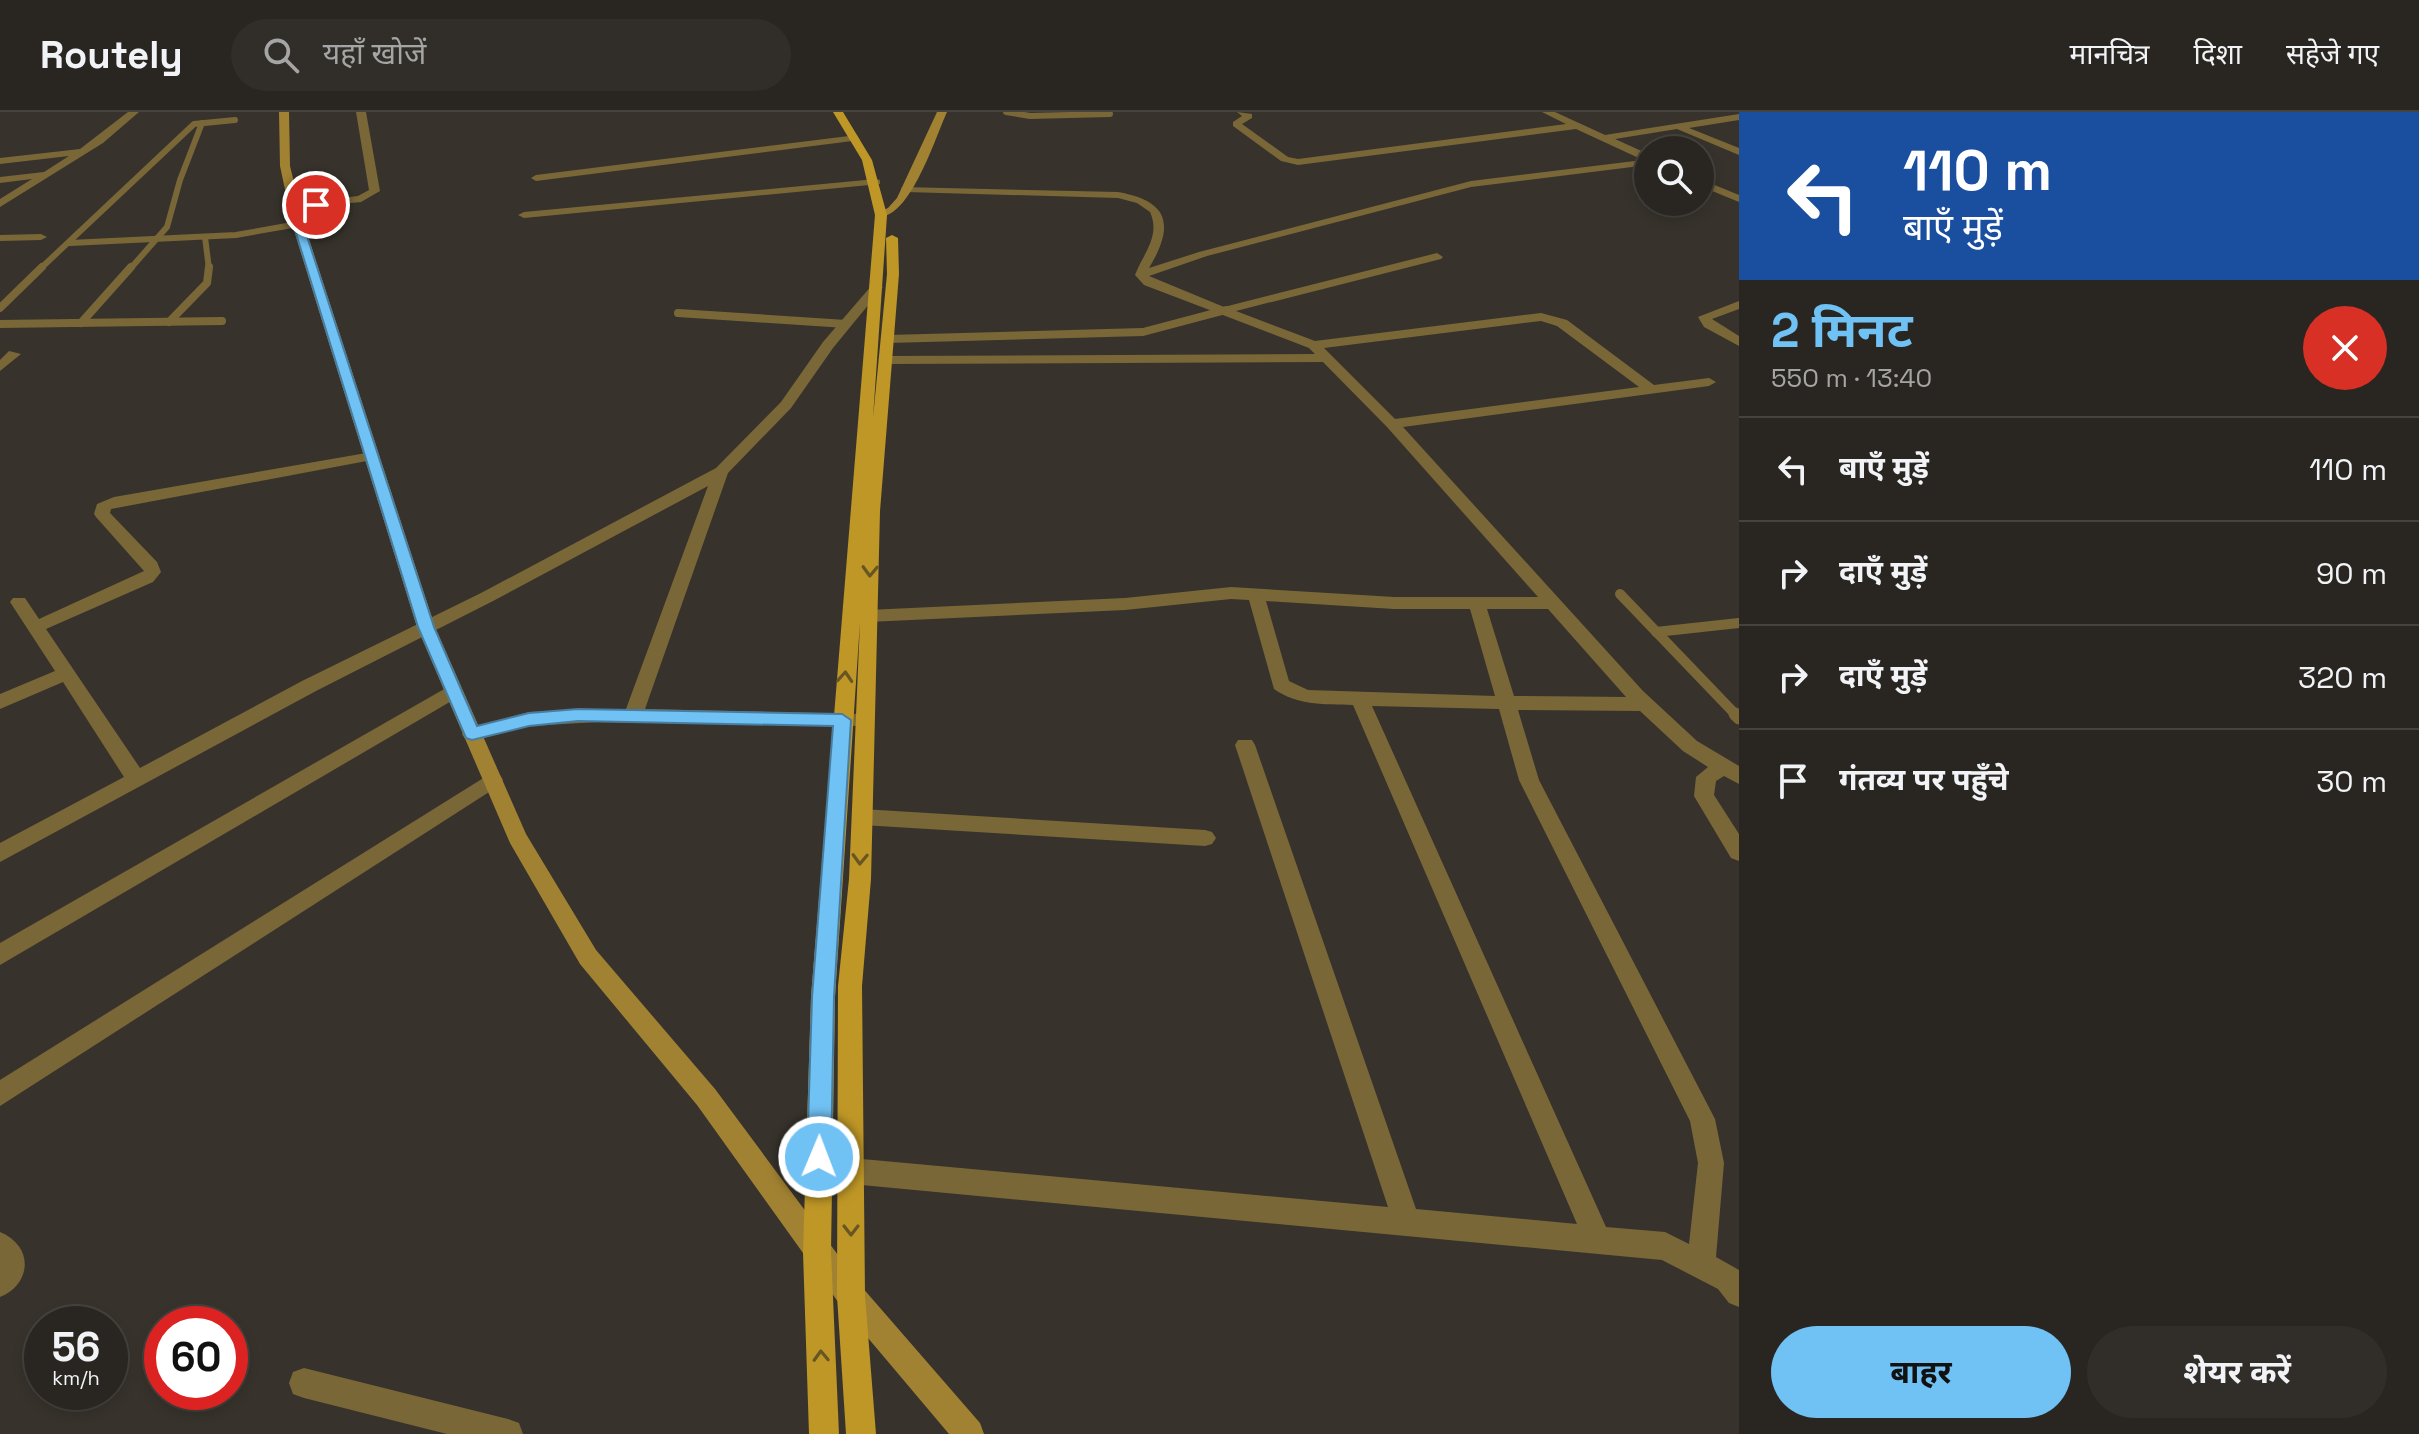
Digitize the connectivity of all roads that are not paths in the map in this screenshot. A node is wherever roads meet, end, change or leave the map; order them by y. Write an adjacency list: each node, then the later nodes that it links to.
1 (134, 112): 18 (street)
2 (284, 112): 33 (street)
3 (361, 112): 33 (street)
4 (838, 112): 16 (main road)
5 (849, 112): 31 (main road)
6 (942, 112): 28 (street)
7 (1006, 112): 10 (lane)
8 (1242, 112): 14 (street)
9 (1547, 112): 14 (street)
10 (1110, 114)
11 (1739, 117): 15 (street)
12 (235, 120): 13 (lane)
13 (202, 123): 37 (lane); 38 (lane)
14 (1576, 126): 17 (street)
15 (1680, 127): 17 (street); 19 (street)
16 (857, 138): 24 (street); 26 (main road)
17 (1603, 138): 20 (street)
18 (85, 152): 21 (street); 23 (street)
19 (1739, 152)
20 (1634, 153)
21 (0, 161)
22 (1634, 162): 40 (street)
23 (51, 174): 25 (street); 30 (street)
24 (536, 178)
25 (0, 180)
26 (876, 182): 31 (main road); 32 (street)
27 (1714, 188): 29 (street)
28 (906, 189): 31 (street); 40 (street)
29 (1737, 197)
30 (0, 204)
31 (886, 212): 41 (main road); 51 (main road)
32 (524, 215)
33 (296, 216): 35 (lane); 61 (street)
34 (41, 237): 36 (street)
35 (205, 237): 37 (lane); 47 (lane)
36 (3, 241)
37 (158, 241): 38 (lane); 48 (lane)
38 (70, 243): 43 (lane)
39 (1437, 257): 44 (street)
40 (1141, 275): 44 (street)
41 (877, 287): 50 (street); 63 (main road)
42 (1739, 305): 52 (street)
43 (0, 308)
44 (1226, 310): 51 (lane); 53 (street)
45 (678, 313): 50 (lane)
46 (222, 321): 47 (lane)
47 (169, 322): 48 (lane)
48 (81, 323): 49 (lane)
49 (0, 324)
50 (846, 324): 62 (street)
51 (888, 339): 56 (main road)
52 (1739, 342)
53 (1314, 345): 55 (street); 59 (street)
54 (14, 354): 57 (street)
55 (1325, 358): 56 (street); 60 (street)
56 (885, 360): 63 (main road)
57 (0, 367)
58 (1709, 382): 59 (street)
59 (1650, 389): 60 (street)
60 (1392, 424): 67 (street)
61 (372, 456): 71 (street); 72 (street)
62 (721, 471): 72 (street); 80 (street)
63 (864, 514): 69 (main road, one-way to 69); 82 (main road, one-way to 63)
64 (1256, 594): 68 (street); 69 (street); 76 (street)
65 (1620, 594): 73 (lane)
66 (19, 602): 71 (street)
67 (1553, 603): 68 (street); 79 (street)
68 (1477, 604): 78 (street)
69 (868, 616): 83 (main road)
70 (1739, 623): 73 (lane)
71 (36, 627): 74 (street)
72 (426, 627): 75 (street); 87 (street)
73 (1656, 632): 81 (lane)
74 (67, 673): 77 (street); 87 (street)
75 (453, 691): 84 (street); 93 (street)
76 (1360, 699): 78 (street); 97 (street)
77 (0, 702)
78 (1506, 703): 79 (street); 100 (street)
79 (1644, 704): 86 (street)
80 (633, 715): 82 (street); 84 (street)
81 (1739, 718)
82 (842, 720): 83 (street); 99 (main road)
83 (865, 721): 89 (main road)
84 (472, 734): 88 (street)
85 (1245, 745): 96 (street)
86 (1730, 772): 91 (street)
87 (137, 780): 92 (street)
88 (493, 780): 94 (street); 99 (street)
89 (862, 817): 90 (street); 95 (main road, one-way to 95)
90 (1205, 838)
91 (1739, 852)
92 (0, 853)
93 (0, 955)
94 (0, 1094)
95 (851, 1171): 96 (street); 103 (main road, one-way to 103)
96 (1407, 1223): 97 (street)
97 (1598, 1240): 100 (street)
98 (0, 1246): 101 (street)
99 (817, 1252): 103 (street); 106 (main road, one-way to 99)
100 (1701, 1265): 102 (street)
101 (0, 1283)
102 (1739, 1293)
103 (851, 1296): 107 (main road); 108 (street)
104 (304, 1383): 105 (street)
105 (508, 1434)
106 (824, 1434)
107 (861, 1434)
108 (969, 1434)

